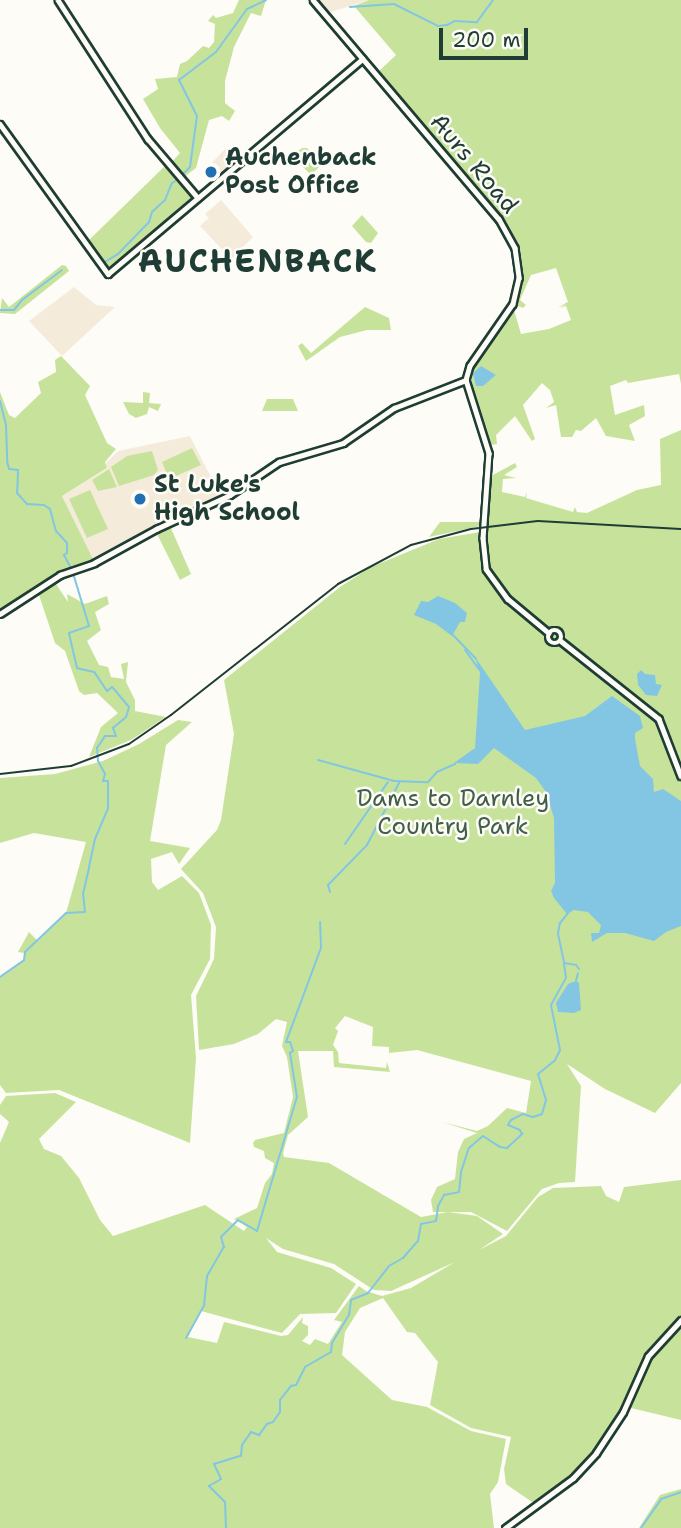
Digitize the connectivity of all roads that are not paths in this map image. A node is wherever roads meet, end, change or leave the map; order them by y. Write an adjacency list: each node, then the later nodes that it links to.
1 (58, 0): 5 (street)
2 (313, 0): 3 (street, Aurs Road)
3 (362, 58): 5 (street); 6 (street, Aurs Road)
4 (0, 124): 5 (street)
5 (198, 198)
6 (466, 380): 7 (street); 8 (street)
7 (0, 614)
8 (549, 633): 9 (street); 9 (street)
9 (561, 641): 10 (street)
10 (681, 776)
11 (681, 1321): 12 (main road)
12 (505, 1528)

